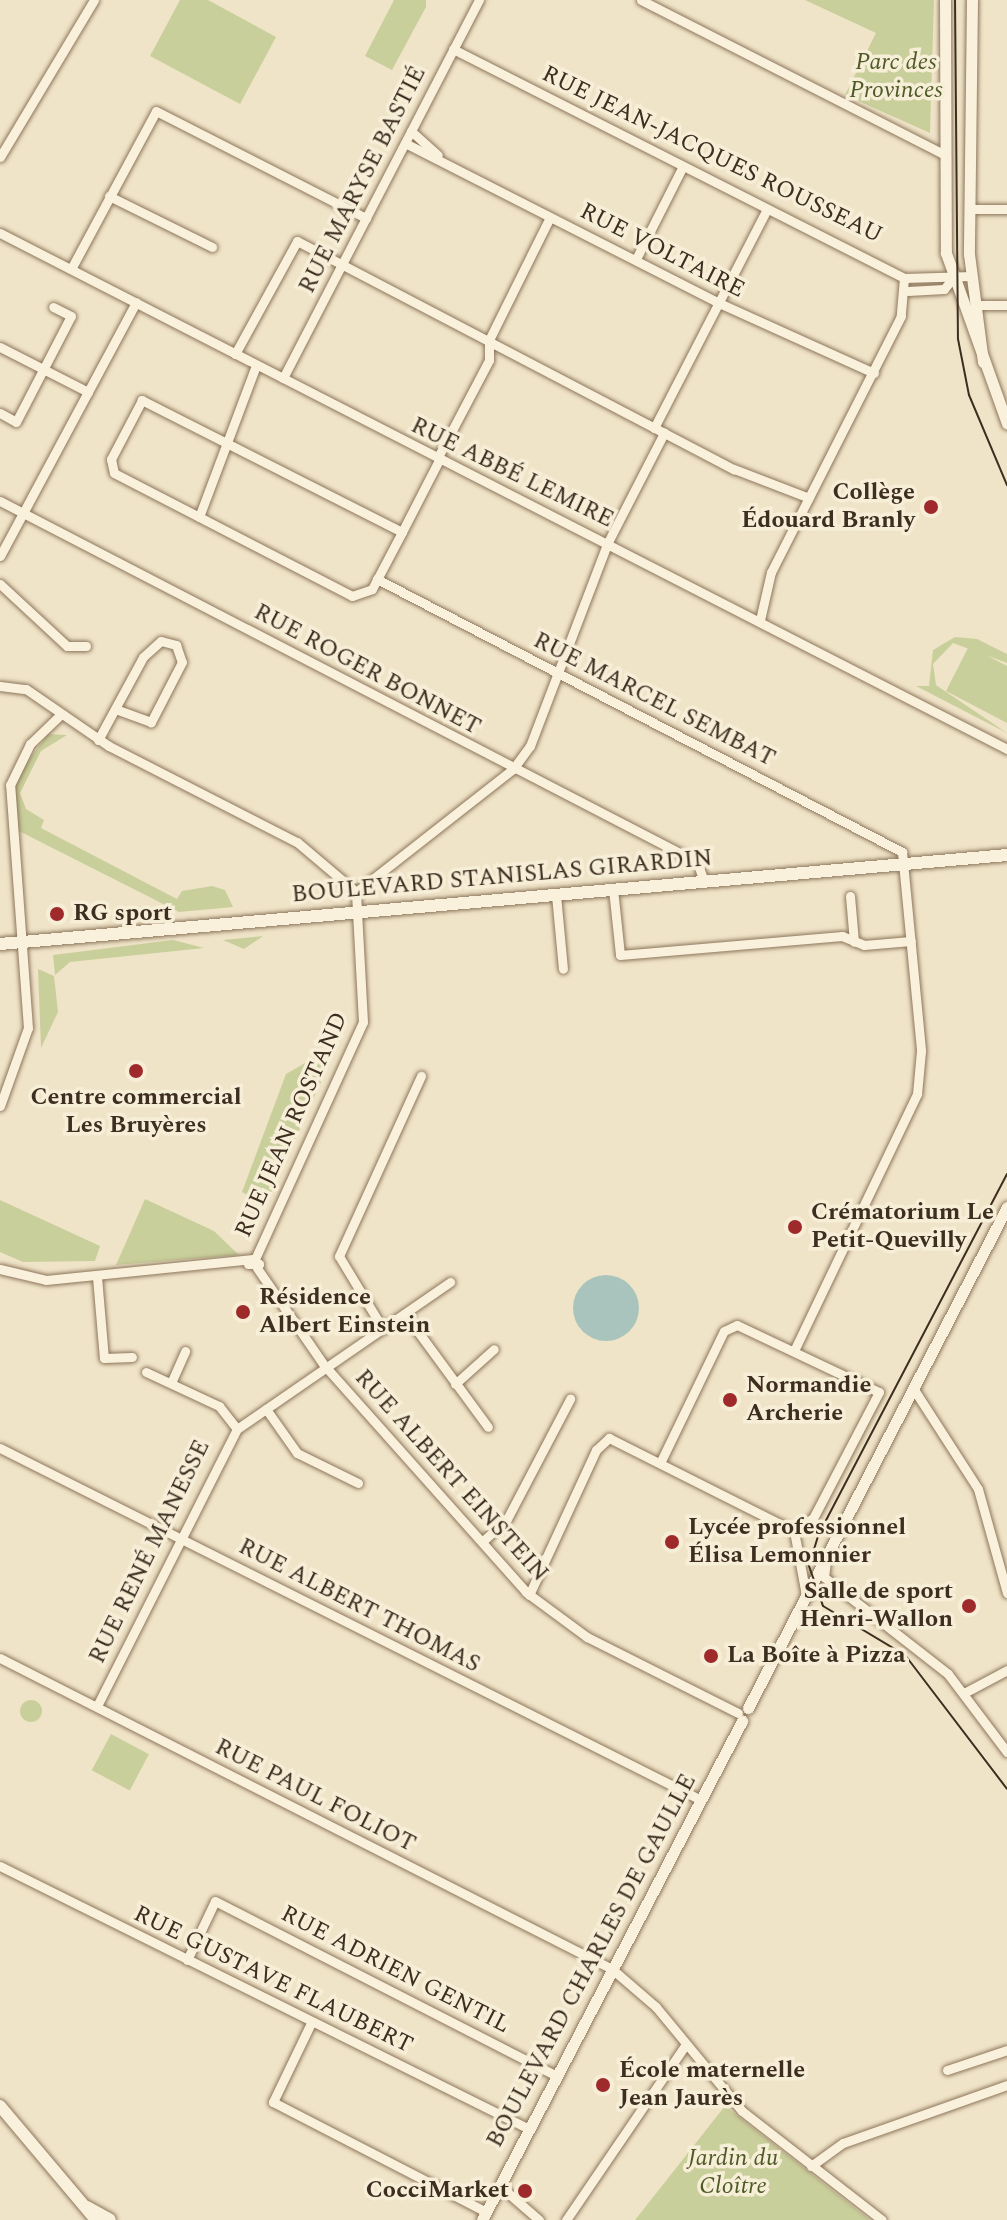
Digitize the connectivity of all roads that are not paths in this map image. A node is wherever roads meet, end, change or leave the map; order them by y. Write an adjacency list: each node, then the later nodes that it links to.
1 (94, 0): 11 (street)
2 (479, 0): 6 (street, RUE MARYSE BASTIÉ)
3 (641, 0): 10 (street)
4 (945, 0): 10 (street)
5 (972, 0): 15 (street)
6 (453, 49): 7 (street, RUE MARYSE BASTIÉ); 12 (street, RUE JEAN-JACQUES ROUSSEAU)
7 (411, 131): 8 (street, RUE MARYSE BASTIÉ); 9 (street, RUE VOLTAIRE)
8 (405, 143): 9 (street, RUE VOLTAIRE); 18 (street, RUE MARYSE BASTIÉ)
9 (438, 155): 17 (street, RUE VOLTAIRE)
10 (945, 155): 26 (street)
11 (0, 157)
12 (683, 166): 14 (street, RUE JEAN-JACQUES ROUSSEAU); 21 (street)
13 (109, 196): 18 (street); 20 (street); 23 (street)
14 (767, 209): 25 (street, RUE JEAN-JACQUES ROUSSEAU); 29 (street)
15 (969, 209): 16 (street); 24 (street)
16 (1007, 209)
17 (550, 217): 21 (street, RUE VOLTAIRE); 33 (street)
18 (366, 218): 22 (street, RUE MARYSE BASTIÉ)
19 (0, 233): 23 (street, RUE ABBÉ LEMIRE)
20 (212, 247)
21 (636, 259): 29 (street, RUE VOLTAIRE)
22 (340, 267): 33 (street); 35 (street); 40 (street, RUE MARYSE BASTIÉ)
23 (71, 269): 28 (street, RUE ABBÉ LEMIRE)
24 (972, 276): 26 (street); 30 (street)
25 (904, 278): 26 (street); 27 (street)
26 (953, 278): 27 (street); 36 (street)
27 (908, 291): 39 (street)
28 (136, 302): 35 (street, RUE ABBÉ LEMIRE); 41 (street)
29 (719, 303): 39 (street, RUE VOLTAIRE); 44 (street)
30 (977, 305): 31 (street); 36 (street)
31 (1007, 305)
32 (53, 307): 38 (street)
33 (489, 340): 44 (street); 46 (street)
34 (0, 347): 38 (street)
35 (235, 354): 37 (street, RUE ABBÉ LEMIRE)
36 (983, 363): 43 (street)
37 (256, 365): 40 (street, RUE ABBÉ LEMIRE); 45 (street)
38 (43, 369): 41 (street); 42 (street)
39 (874, 373): 47 (street)
40 (283, 378): 46 (street, RUE ABBÉ LEMIRE)
41 (88, 392): 49 (street)
42 (0, 413)
43 (1007, 423)
44 (659, 430): 47 (street); 52 (street)
45 (228, 443): 50 (street); 50 (street); 51 (street)
46 (439, 460): 51 (street); 52 (street, RUE ABBÉ LEMIRE)
47 (809, 498): 56 (street)
48 (0, 501): 49 (street, RUE ROGER BONNET)
49 (23, 513): 53 (street); 64 (street, RUE ROGER BONNET)
50 (199, 517): 54 (street)
51 (402, 532): 54 (street)
52 (608, 542): 56 (street, RUE ABBÉ LEMIRE); 58 (street)
53 (0, 556)
54 (377, 579): 58 (street, RUE MARCEL SEMBAT)
55 (0, 584): 57 (street)
56 (760, 620): 63 (street, RUE ABBÉ LEMIRE)
57 (86, 646)
58 (558, 673): 64 (street); 66 (street, RUE MARCEL SEMBAT)
59 (0, 686): 61 (street)
60 (118, 710): 60 (street); 62 (street)
61 (60, 715): 62 (street); 73 (street)
62 (98, 740): 69 (street)
63 (1007, 749)
64 (513, 769): 67 (street, RUE ROGER BONNET); 69 (street)
65 (1007, 855): 66 (main road, BOULEVARD STANISLAS GIRARDIN)
66 (904, 864): 67 (main road, BOULEVARD STANISLAS GIRARDIN); 76 (street)
67 (704, 881): 68 (main road, BOULEVARD STANISLAS GIRARDIN)
68 (613, 889): 70 (main road, BOULEVARD STANISLAS GIRARDIN); 74 (street)
69 (356, 892): 72 (street, RUE JEAN ROSTAND)
70 (556, 895): 72 (main road, BOULEVARD STANISLAS GIRARDIN); 77 (street)
71 (850, 896): 74 (street)
72 (357, 912): 73 (main road, BOULEVARD STANISLAS GIRARDIN); 81 (street, RUE JEAN ROSTAND)
73 (21, 942): 75 (main road, BOULEVARD STANISLAS GIRARDIN); 79 (street)
74 (854, 942): 76 (street)
75 (0, 944)
76 (911, 944): 89 (street)
77 (563, 969)
78 (421, 1076): 86 (street)
79 (0, 1106)
80 (1007, 1207): 95 (street, BOULEVARD CHARLES DE GAULLE)
81 (253, 1264): 83 (street); 91 (street, RUE ALBERT EINSTEIN)
82 (0, 1269): 83 (street)
83 (97, 1277): 90 (street)
84 (450, 1282): 85 (street, RUE RENÉ MANESSE)
85 (405, 1314): 86 (street, RUE RENÉ MANESSE); 94 (street)
86 (383, 1329): 91 (street, RUE RENÉ MANESSE)
87 (494, 1349): 94 (street)
88 (185, 1351): 93 (street)
89 (794, 1351): 101 (street); 103 (street)
90 (132, 1357)
91 (328, 1368): 97 (street, RUE RENÉ MANESSE); 105 (street, RUE ALBERT EINSTEIN)
92 (146, 1372): 93 (street)
93 (171, 1383): 99 (street)
94 (455, 1384): 98 (street)
95 (913, 1388): 106 (street, BOULEVARD CHARLES DE GAULLE); 107 (street)
96 (570, 1399): 105 (street)
97 (266, 1409): 99 (street, RUE RENÉ MANESSE); 102 (street)
98 (488, 1427)
99 (237, 1429): 104 (street, RUE RENÉ MANESSE)
100 (0, 1448): 104 (street, RUE ALBERT THOMAS)
101 (662, 1459): 103 (street); 108 (street)
102 (358, 1483)
103 (794, 1531): 109 (street)
104 (179, 1538): 113 (street, RUE RENÉ MANESSE); 116 (street, RUE ALBERT THOMAS)
105 (482, 1542): 108 (street, RUE ALBERT EINSTEIN)
106 (826, 1556): 109 (street, BOULEVARD CHARLES DE GAULLE); 112 (street)
107 (1007, 1593)
108 (529, 1595): 114 (street, RUE ALBERT EINSTEIN)
109 (806, 1595): 114 (street, BOULEVARD CHARLES DE GAULLE)
110 (0, 1658): 113 (street, RUE PAUL FOLIOT)
111 (1007, 1670): 112 (street)
112 (964, 1693): 115 (street)
113 (97, 1706): 119 (street, RUE PAUL FOLIOT)
114 (743, 1714): 116 (street, BOULEVARD CHARLES DE GAULLE)
115 (1007, 1752)
116 (701, 1800): 119 (street, BOULEVARD CHARLES DE GAULLE)
117 (0, 1866): 118 (street, RUE GUSTAVE FLAUBERT)
118 (187, 1960): 120 (street, RUE GUSTAVE FLAUBERT); 124 (street, RUE ADRIEN GENTIL)
119 (612, 1969): 121 (street, RUE PAUL FOLIOT); 124 (street, BOULEVARD CHARLES DE GAULLE)
120 (311, 2023): 128 (street, RUE GUSTAVE FLAUBERT); 132 (street)
121 (686, 2044): 129 (street, RUE PAUL FOLIOT); 136 (street)
122 (1007, 2050): 123 (street)
123 (947, 2070)
124 (557, 2076): 128 (street, BOULEVARD CHARLES DE GAULLE)
125 (1007, 2085): 129 (street)
126 (0, 2106): 127 (main road)
127 (6, 2123): 131 (main road)
128 (529, 2129): 130 (street, BOULEVARD CHARLES DE GAULLE)
129 (811, 2166): 137 (street, RUE PAUL FOLIOT)
130 (500, 2186): 132 (street, BOULEVARD CHARLES DE GAULLE); 135 (street)
131 (87, 2207): 133 (main road); 134 (main road)
132 (484, 2216)
133 (96, 2220)
134 (110, 2220)
135 (539, 2220)
136 (566, 2220)
137 (882, 2220)

